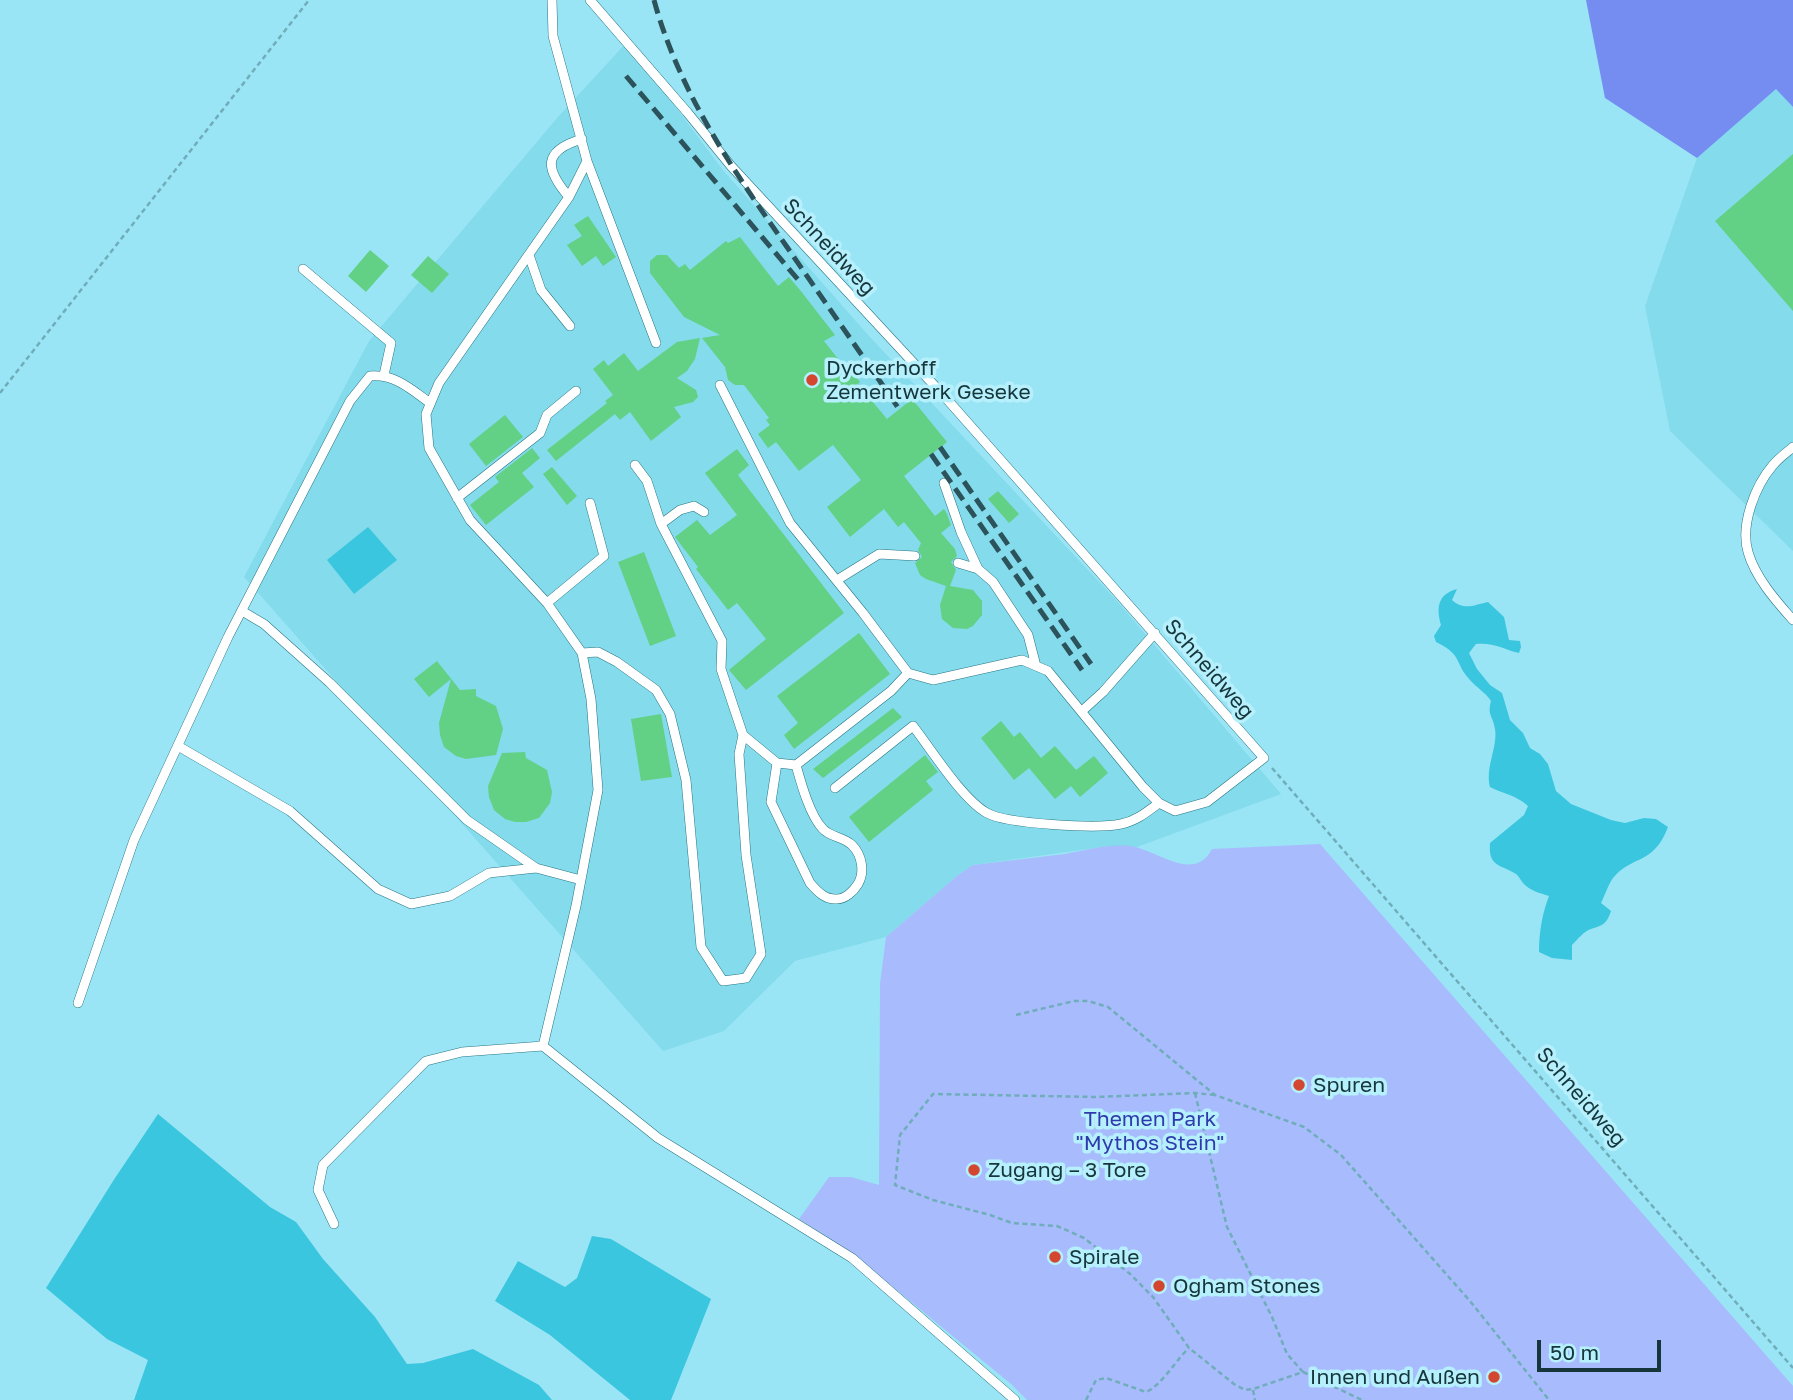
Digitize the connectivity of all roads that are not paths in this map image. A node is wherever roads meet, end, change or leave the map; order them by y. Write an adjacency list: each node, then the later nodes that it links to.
1 (552, 0): 3 (lane)
2 (590, 0): 28 (lane, Schneidweg)
3 (582, 139): 4 (lane); 5 (lane)
4 (587, 161): 5 (lane); 9 (lane)
5 (569, 197): 6 (lane)
6 (529, 255): 8 (lane); 13 (lane)
7 (303, 269): 10 (lane)
8 (570, 326)
9 (656, 343)
10 (384, 375): 13 (lane); 26 (lane)
11 (719, 385): 24 (lane)
12 (576, 391): 17 (lane)
13 (430, 403): 17 (lane)
14 (1793, 447): 27 (lane)
15 (635, 465): 20 (lane)
16 (944, 484): 23 (lane)
17 (457, 498): 25 (lane)
18 (590, 503): 25 (lane)
19 (704, 512): 20 (lane)
20 (661, 524): 33 (lane)
21 (915, 556): 24 (lane)
22 (958, 563): 23 (lane)
23 (978, 569): 30 (lane)
24 (836, 580): 31 (lane)
25 (547, 603): 29 (lane)
26 (242, 611): 34 (lane); 39 (lane)
27 (1793, 620)
28 (1155, 633): 32 (lane); 38 (lane, Schneidweg)
29 (582, 653): 33 (lane); 40 (lane)
30 (1036, 666): 31 (lane); 32 (lane)
31 (908, 673): 36 (lane)
32 (1082, 711): 38 (lane)
33 (743, 735): 35 (lane)
34 (178, 746): 39 (lane); 41 (lane)
35 (777, 763): 36 (lane); 36 (lane)
36 (796, 765)
37 (835, 789): 38 (lane)
38 (1158, 803)
39 (536, 868): 40 (lane)
40 (581, 880): 42 (lane)
41 (78, 1003)
42 (544, 1046): 43 (lane); 44 (lane)
43 (334, 1224)
44 (1015, 1400)

